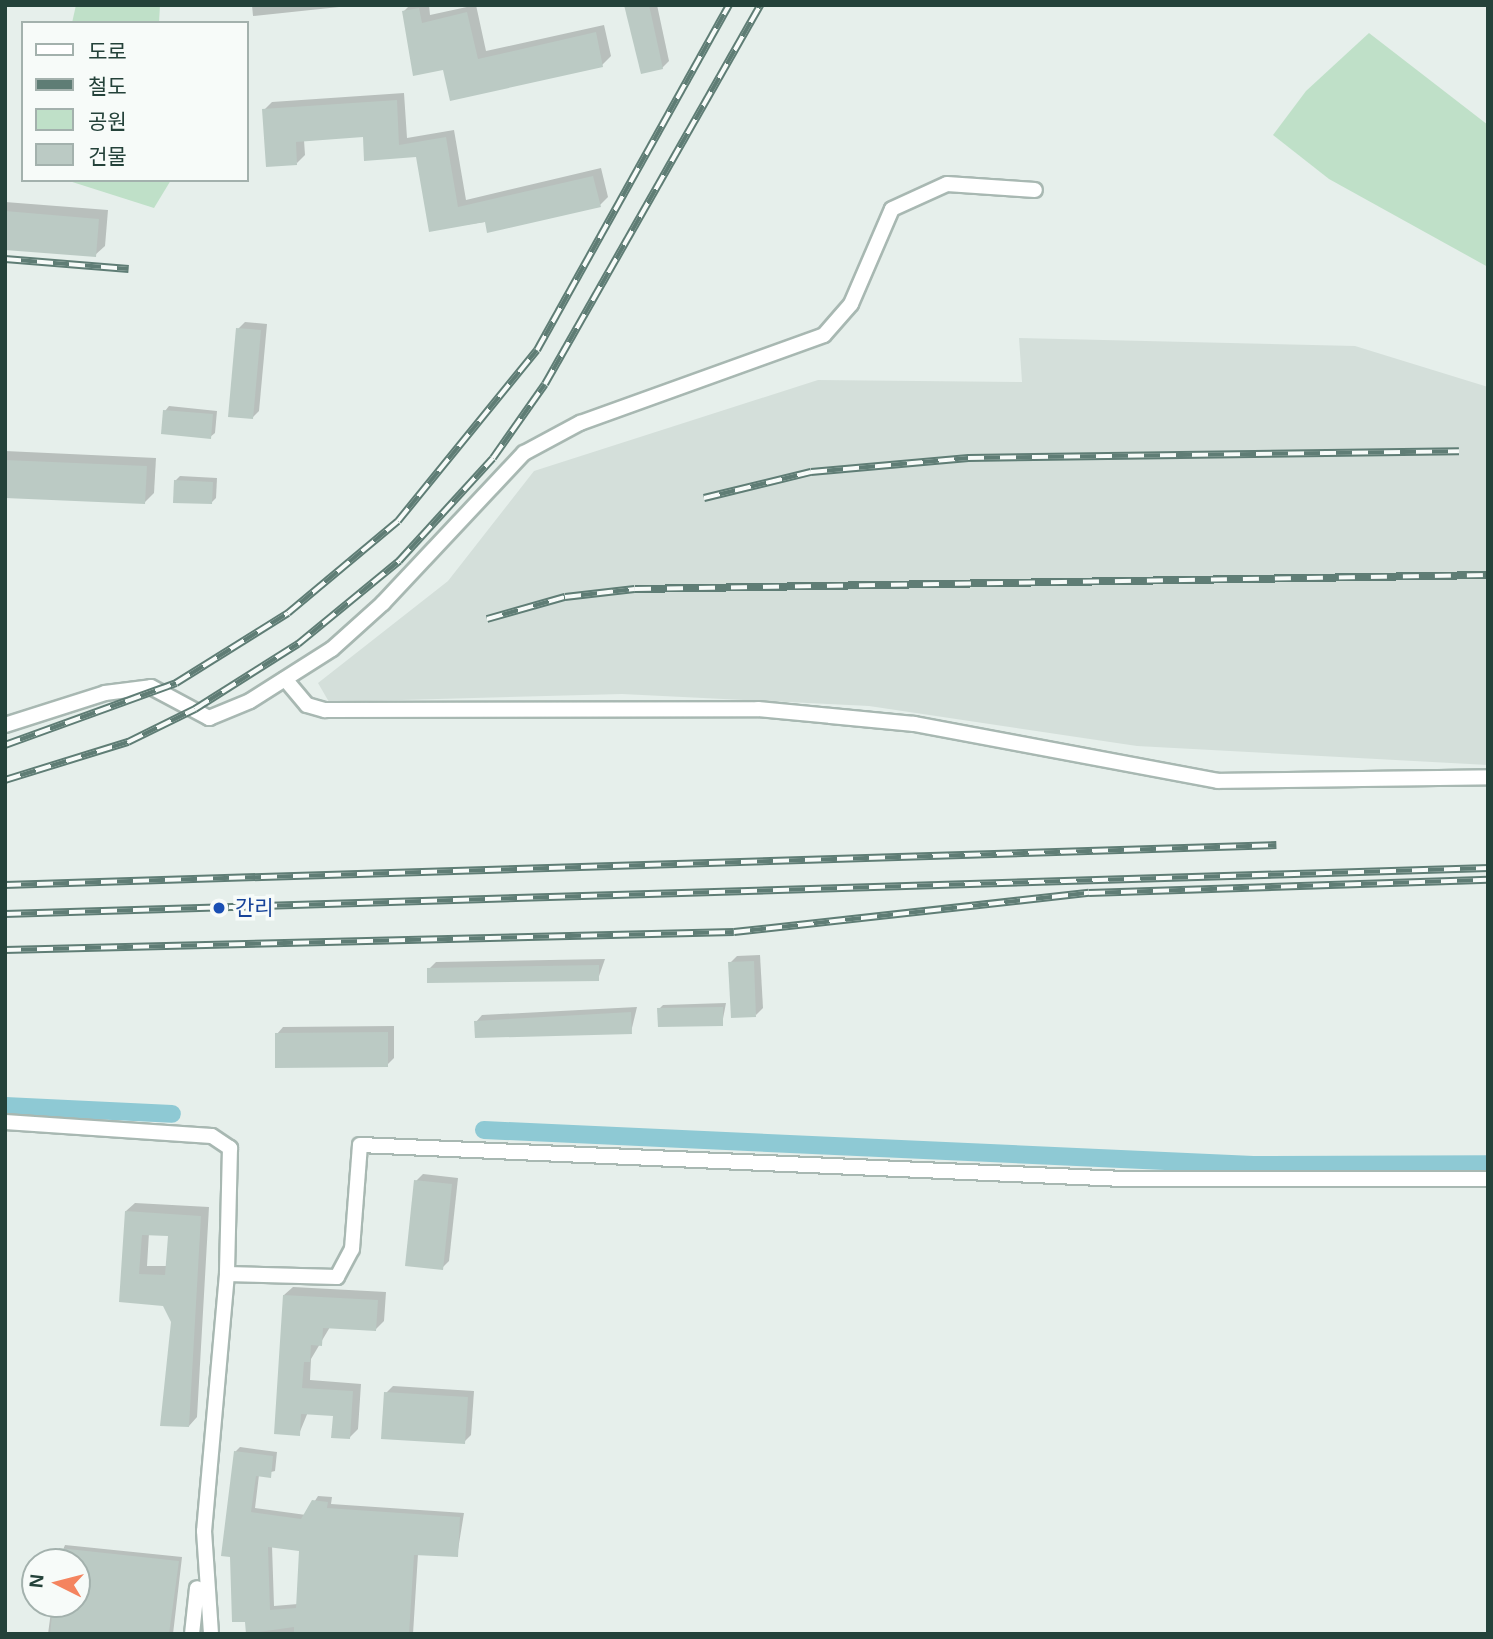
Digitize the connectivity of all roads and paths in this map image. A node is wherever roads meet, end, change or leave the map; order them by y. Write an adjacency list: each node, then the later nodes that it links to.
1 (1035, 190): 2 (street)
2 (285, 679): 3 (street); 4 (street)
3 (5, 725)
4 (1488, 777)
5 (5, 1122): 7 (street)
6 (1488, 1179): 7 (street)
7 (227, 1274): 8 (street)
8 (204, 1531): 9 (street); 10 (street)
9 (192, 1634)
10 (211, 1634)

